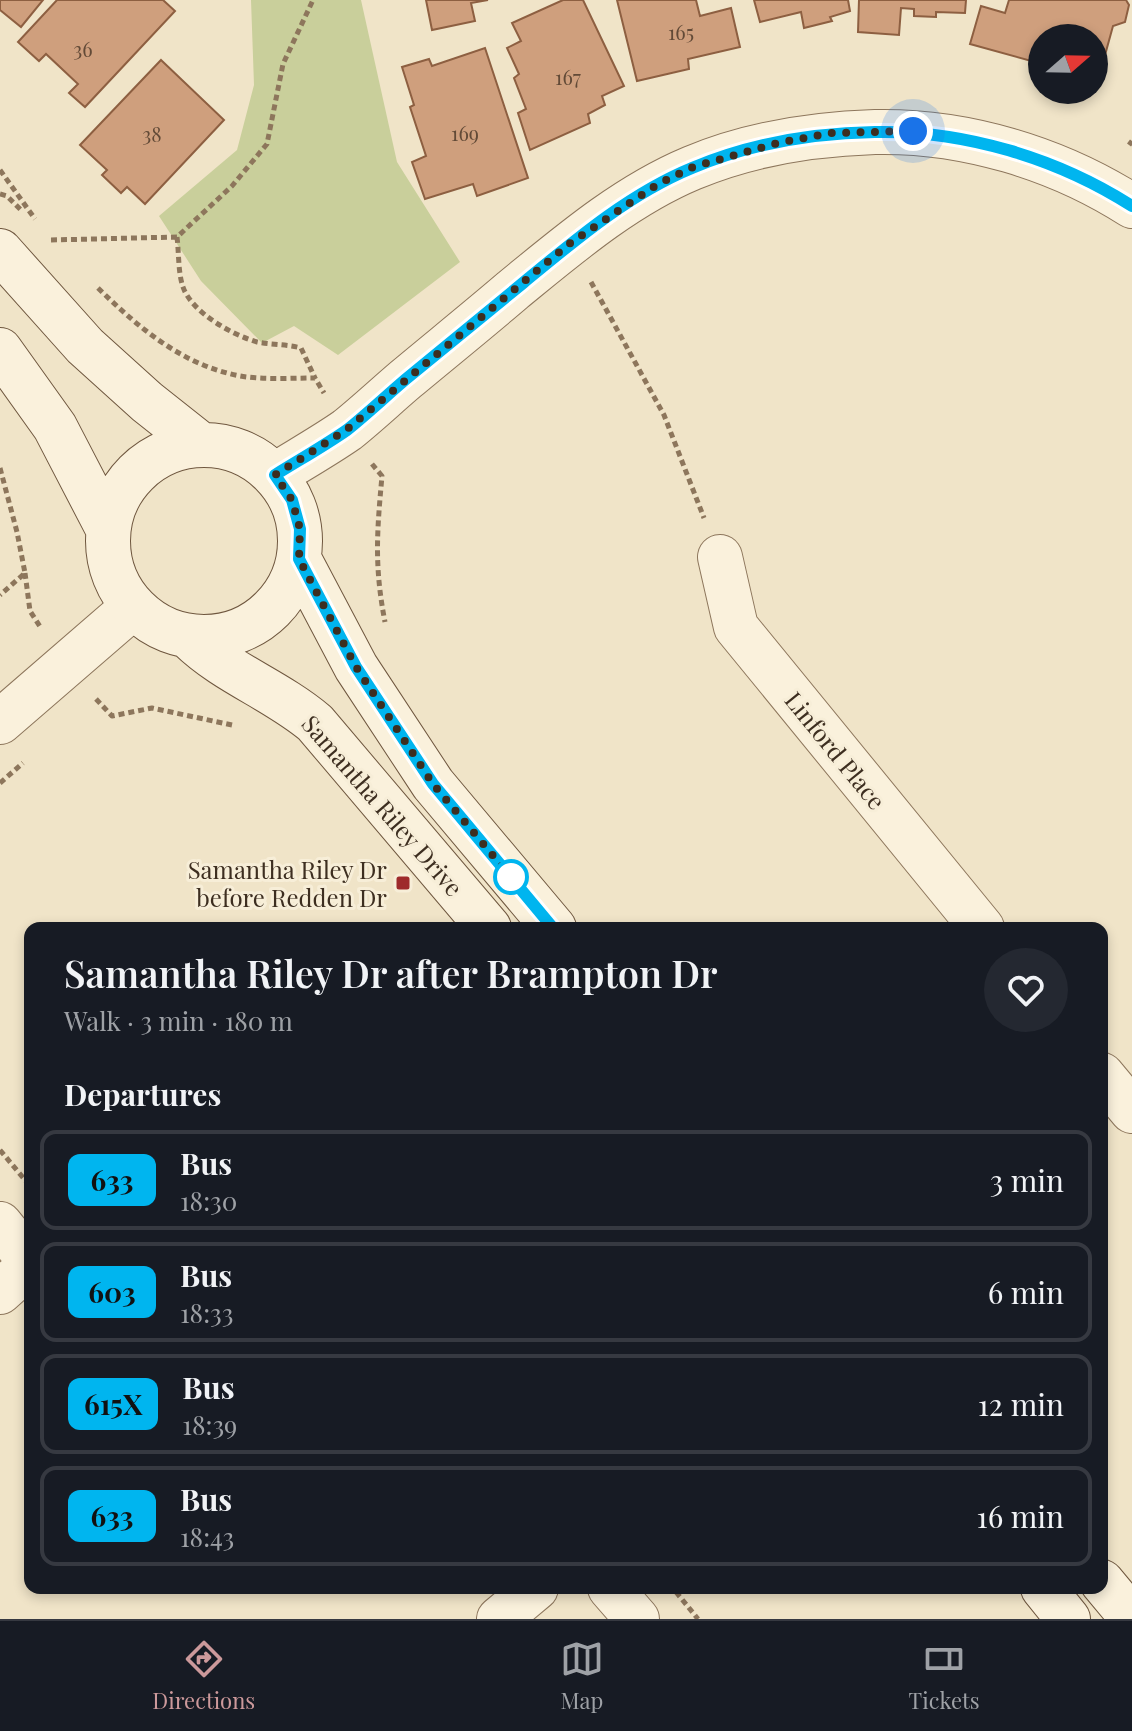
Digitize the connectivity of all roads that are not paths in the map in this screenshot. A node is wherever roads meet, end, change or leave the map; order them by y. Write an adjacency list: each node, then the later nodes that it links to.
1 (1132, 206): 5 (main road)
2 (0, 251): 4 (main road)
3 (0, 350): 6 (main road)
4 (200, 444): 5 (main road); 6 (main road)
5 (275, 475): 8 (main road)
6 (108, 529): 9 (main road)
7 (720, 557): 14 (main road, Linford Place)
8 (299, 559): 10 (main road); 13 (main road, Samantha Riley Drive)
9 (133, 607): 10 (main road); 11 (main road)
10 (190, 638): 12 (main road, Samantha Riley Drive)
11 (0, 722)
12 (484, 922)
13 (549, 922)
14 (977, 922)
15 (1108, 1082): 16 (main road)
16 (1132, 1111)
17 (0, 1224): 18 (main road)
18 (24, 1255)
19 (24, 1269): 20 (main road)
20 (0, 1292)
21 (1108, 1589): 25 (main road)
22 (529, 1594): 26 (main road)
23 (615, 1594): 27 (main road)
24 (1048, 1594): 28 (main road)
25 (1132, 1618)
26 (499, 1619)
27 (637, 1619)
28 (1068, 1619)

